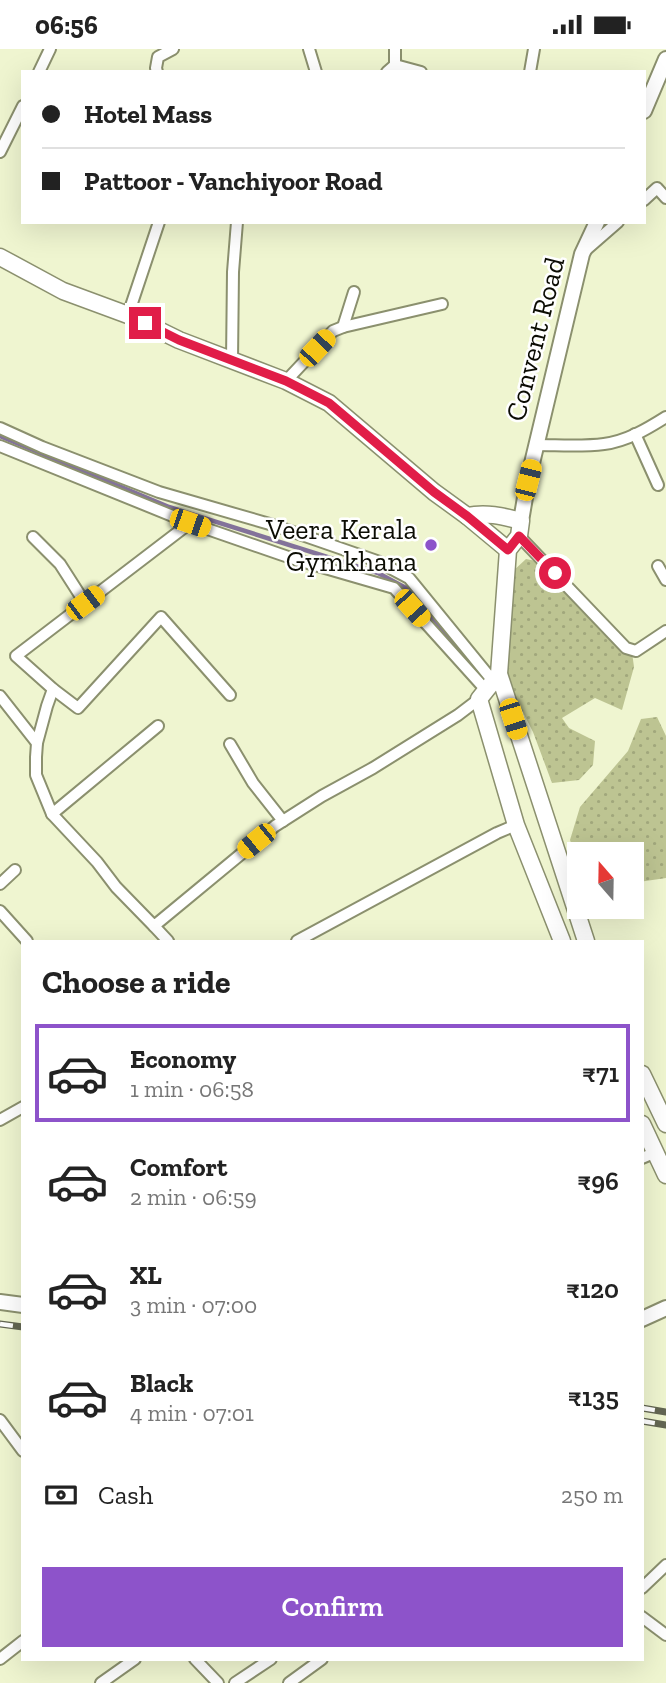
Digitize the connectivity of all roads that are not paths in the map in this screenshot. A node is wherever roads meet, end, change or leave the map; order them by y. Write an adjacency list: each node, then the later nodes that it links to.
1 (50, 49): 8 (street)
2 (173, 49): 9 (street)
3 (309, 49): 10 (street)
4 (395, 49): 7 (street)
5 (534, 49): 11 (street)
6 (666, 59): 12 (street)
7 (391, 68)
8 (40, 70)
9 (156, 70)
10 (315, 70)
11 (530, 70)
12 (646, 106)
13 (21, 110): 14 (street)
14 (0, 152)
15 (646, 197): 16 (street)
16 (666, 198)
17 (158, 224): 25 (street)
18 (237, 224): 27 (street)
19 (596, 224): 21 (street, Convent Road)
20 (616, 224): 21 (street)
21 (582, 254): 32 (street, Convent Road)
22 (0, 257): 25 (main road)
23 (354, 292): 26 (street)
24 (442, 303): 26 (street)
25 (128, 315): 27 (main road)
26 (343, 327): 28 (street)
27 (232, 360): 28 (main road)
28 (286, 381): 35 (main road)
29 (666, 417): 31 (street)
30 (0, 428): 44 (street)
31 (635, 434): 32 (street); 34 (street)
32 (536, 445): 37 (street, Convent Road)
33 (0, 446): 36 (street)
34 (658, 485)
35 (467, 516): 37 (main road); 39 (main road)
36 (190, 523): 42 (street); 44 (street)
37 (520, 528): 39 (main road, Convent Road); 43 (street)
38 (33, 537): 42 (street)
39 (508, 550): 44 (main road)
40 (658, 566): 41 (street)
41 (666, 580)
42 (85, 603): 45 (street)
43 (666, 631)
44 (489, 686): 52 (street); 53 (main road); 62 (main road)
45 (54, 689): 47 (street); 49 (street)
46 (0, 695): 49 (street)
47 (230, 695)
48 (159, 726): 51 (street)
49 (37, 743): 51 (street)
50 (230, 744): 52 (street)
51 (52, 814): 57 (street)
52 (283, 821): 57 (street)
53 (516, 825): 60 (street); 61 (main road)
54 (15, 870): 55 (street)
55 (0, 884)
56 (0, 911): 58 (street)
57 (154, 926): 59 (street)
58 (26, 940)
59 (167, 940)
60 (299, 940)
61 (562, 940)
62 (586, 940)
63 (644, 1078): 66 (main road)
64 (21, 1108): 65 (street)
65 (0, 1119)
66 (666, 1124)
67 (644, 1133): 68 (main road)
68 (649, 1155): 69 (main road)
69 (666, 1175)
70 (0, 1301): 71 (street)
71 (21, 1305)
72 (666, 1308): 73 (street)
73 (644, 1318)
74 (0, 1420): 75 (street)
75 (21, 1448)
76 (666, 1565): 77 (street)
77 (644, 1586)
78 (644, 1618): 79 (street)
79 (666, 1635)
80 (21, 1642): 81 (street)
81 (0, 1659)
82 (132, 1661): 86 (street)
83 (197, 1661): 87 (street)
84 (268, 1661): 88 (street)
85 (319, 1661): 89 (street)
86 (101, 1683)
87 (218, 1683)
88 (235, 1683)
89 (289, 1683)

